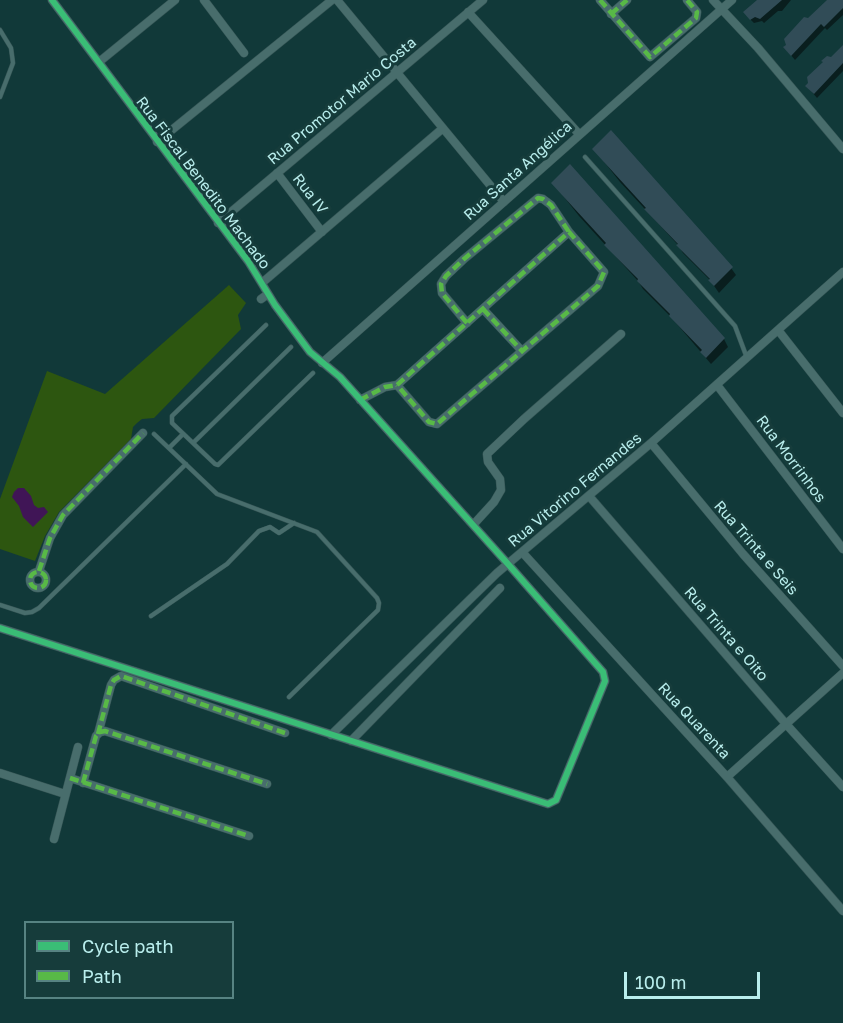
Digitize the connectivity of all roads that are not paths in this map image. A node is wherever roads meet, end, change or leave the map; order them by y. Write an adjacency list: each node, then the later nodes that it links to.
1 (51, 0): 17 (street, Rua Fiscal Benedito Machado)
2 (175, 0): 17 (street)
3 (204, 0): 16 (street)
4 (332, 0): 22 (street)
5 (337, 0): 18 (street)
6 (483, 0): 13 (street, Rua Promotor Mario Costa)
7 (600, 0): 14 (street)
8 (627, 0): 14 (street)
9 (687, 0): 14 (street)
10 (713, 0): 12 (street)
11 (732, 0): 12 (street, Rua Santa Angélica)
12 (722, 9): 21 (street, Rua Santa Angélica); 23 (street)
13 (468, 12): 18 (street, Rua Promotor Mario Costa); 21 (street)
14 (611, 14)
15 (0, 30): 19 (lane)
16 (244, 52)
17 (99, 62): 22 (street, Rua Fiscal Benedito Machado)
18 (397, 73): 20 (street); 25 (street, Rua Promotor Mario Costa)
19 (0, 97)
20 (442, 129): 26 (street); 28 (street)
21 (579, 134): 26 (street, Rua Santa Angélica)
22 (157, 142): 27 (street, Rua Fiscal Benedito Machado)
23 (843, 149)
24 (585, 158): 43 (lane)
25 (277, 173): 27 (street, Rua Promotor Mario Costa); 28 (street, Rua IV)
26 (504, 202): 44 (street, Rua Santa Angélica)
27 (218, 223): 31 (street, Rua Fiscal Benedito Machado)
28 (322, 232): 31 (street)
29 (569, 232): 35 (street); 37 (street); 42 (street)
30 (843, 274): 39 (street, Rua Vitorino Fernandes)
31 (263, 282): 32 (street, Rua Fiscal Benedito Machado)
32 (268, 294): 33 (street); 34 (street, Rua Fiscal Benedito Machado)
33 (261, 299)
34 (275, 305): 36 (street); 44 (street, Rua Fiscal Benedito Machado)
35 (483, 309): 37 (street); 42 (street)
36 (268, 311)
37 (467, 323): 46 (street)
38 (266, 325): 52 (lane)
39 (778, 330): 43 (street, Rua Vitorino Fernandes); 49 (street)
40 (621, 334): 59 (street)
41 (291, 347): 53 (lane)
42 (522, 351): 46 (street)
43 (747, 359): 47 (street, Rua Vitorino Fernandes)
44 (322, 363): 48 (street, Rua Fiscal Benedito Machado)
45 (313, 373): 53 (lane)
46 (397, 385): 48 (street)
47 (717, 385): 54 (street, Rua Vitorino Fernandes); 60 (street, Rua Morrinhos)
48 (360, 400): 59 (street, Rua Fiscal Benedito Machado)
49 (843, 413)
50 (143, 433): 63 (street)
51 (154, 434): 55 (lane)
52 (183, 434): 53 (lane); 55 (lane)
53 (193, 443)
54 (651, 443): 57 (street, Rua Vitorino Fernandes); 68 (street, Rua Trinta e Seis)
55 (169, 448): 56 (lane)
56 (186, 464): 58 (lane); 65 (lane)
57 (589, 496): 61 (street, Rua Vitorino Fernandes); 71 (street, Rua Trinta e Oito)
58 (294, 522): 66 (lane); 70 (lane)
59 (473, 525): 62 (street, Rua Fiscal Benedito Machado)
60 (843, 549)
61 (522, 552): 62 (street, Rua Vitorino Fernandes); 78 (street, Rua Quarenta)
62 (508, 564): 74 (street, Rua Vitorino Fernandes); 75 (street, Rua Fiscal Benedito Machado)
63 (39, 572)
64 (500, 588): 75 (street)
65 (0, 605)
66 (150, 616)
67 (0, 628): 74 (street)
68 (843, 666)
69 (843, 673): 71 (street)
70 (289, 697)
71 (786, 724): 78 (street); 82 (street, Rua Trinta e Oito)
72 (285, 733): 73 (street)
73 (98, 734): 80 (street); 81 (street)
74 (331, 735): 75 (street)
75 (351, 741)
76 (78, 747): 79 (street)
77 (0, 773): 83 (street)
78 (727, 777): 86 (street, Rua Quarenta)
79 (70, 778): 80 (street); 83 (street)
80 (83, 783): 84 (street)
81 (267, 784)
82 (843, 787)
83 (65, 794): 85 (street)
84 (249, 836)
85 (54, 839)
86 (843, 911)

